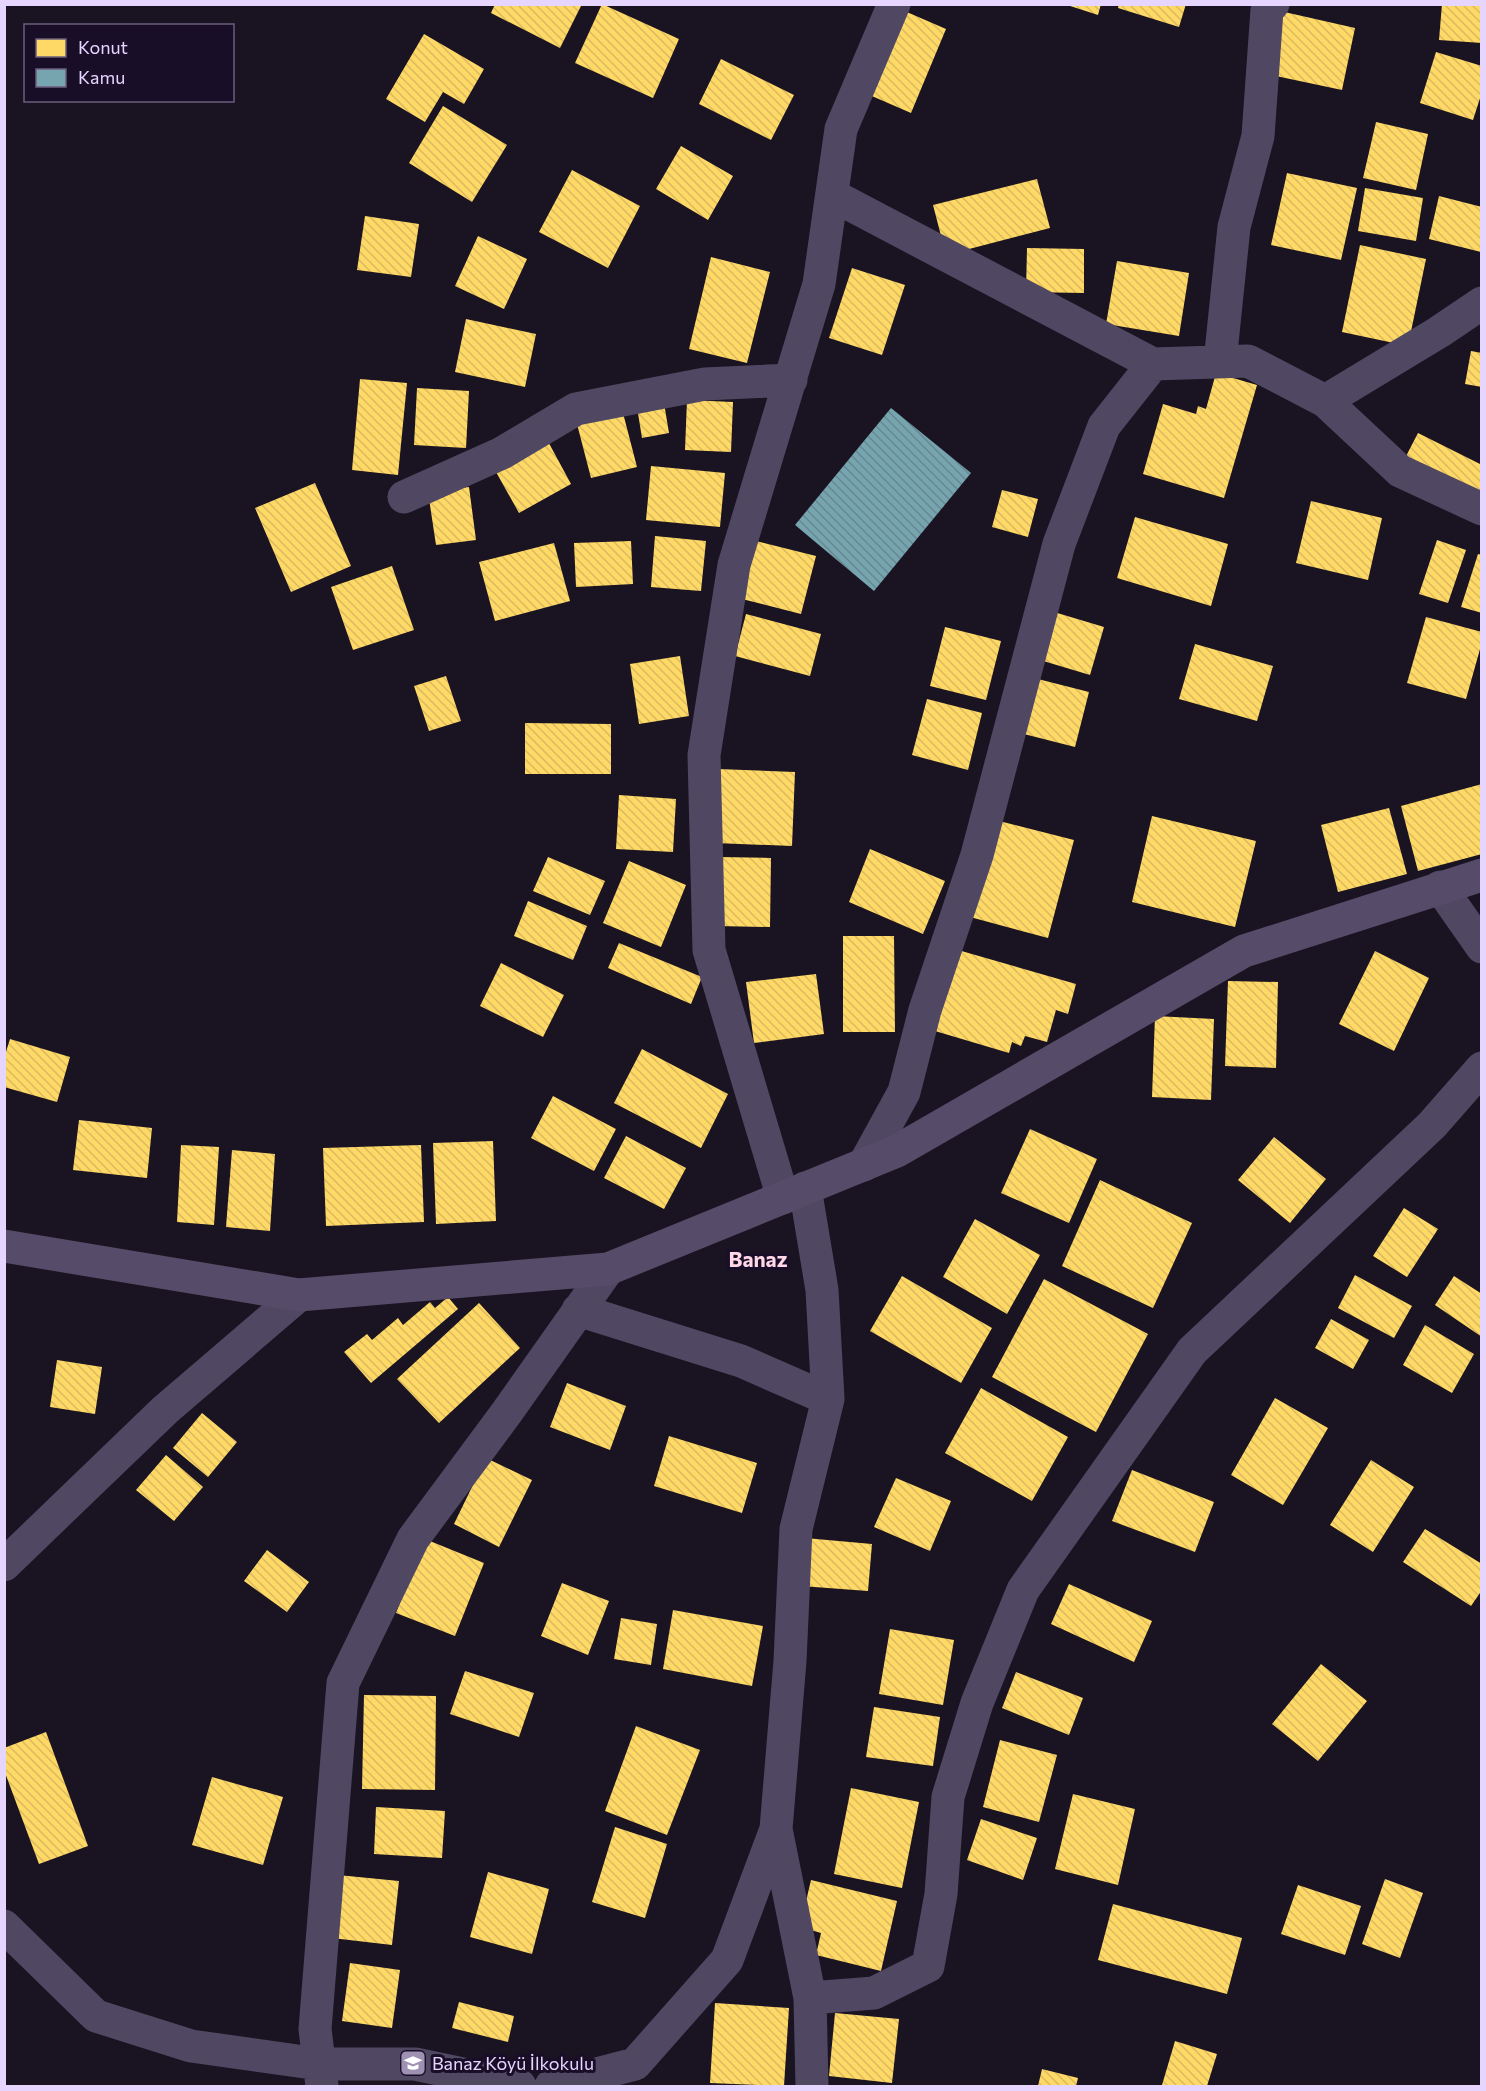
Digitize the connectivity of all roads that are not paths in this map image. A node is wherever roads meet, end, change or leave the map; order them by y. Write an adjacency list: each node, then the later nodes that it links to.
1 (894, 4): 3 (street)
2 (1273, 4): 5 (street)
3 (832, 195): 6 (street); 7 (street)
4 (1482, 303): 8 (street)
5 (1220, 362): 6 (street); 8 (street)
6 (1153, 364): 15 (street)
7 (791, 380): 9 (street); 16 (street)
8 (1325, 401): 10 (street)
9 (404, 497)
10 (1482, 509)
11 (1482, 875): 12 (street)
12 (1440, 887): 13 (street); 15 (street)
13 (1482, 947)
14 (1482, 1068): 25 (street)
15 (864, 1165): 16 (street)
16 (794, 1193): 18 (street); 21 (street)
17 (4, 1246): 19 (street)
18 (608, 1269): 19 (street); 20 (street)
19 (298, 1295): 22 (street)
20 (578, 1310): 21 (street); 26 (street)
21 (828, 1399): 23 (street)
22 (4, 1565)
23 (776, 1829): 25 (street); 28 (street)
24 (4, 1926): 26 (street)
25 (810, 1998): 29 (street)
26 (320, 2075): 27 (street)
27 (520, 2086)
28 (551, 2086)
29 (812, 2086)

